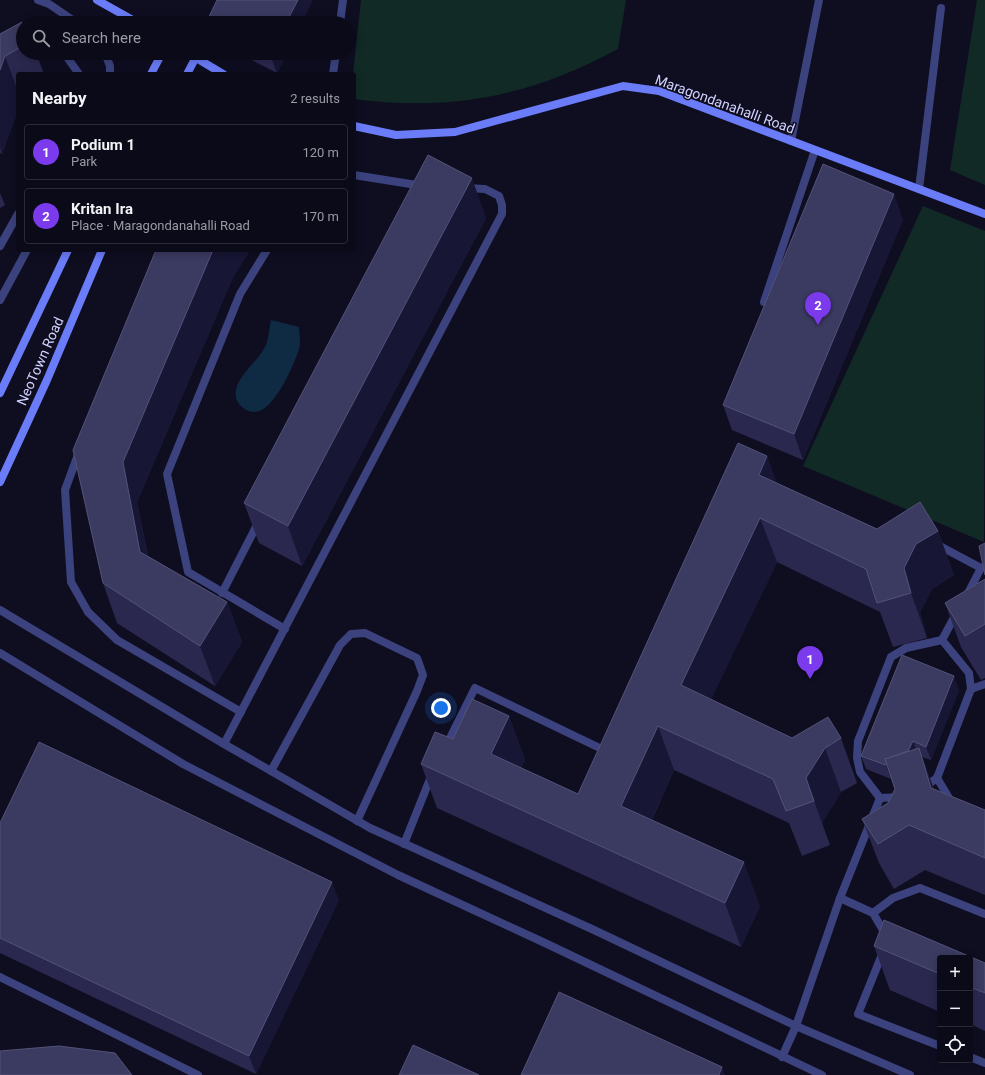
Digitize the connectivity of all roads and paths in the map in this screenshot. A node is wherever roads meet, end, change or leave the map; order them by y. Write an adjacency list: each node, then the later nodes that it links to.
1 (38, 0): 6 (street)
2 (98, 0): 7 (street)
3 (343, 0): 8 (street)
4 (818, 0): 22 (street)
5 (940, 8): 27 (street)
6 (67, 16)
7 (126, 16)
8 (341, 16)
9 (69, 60): 15 (street)
10 (108, 60): 16 (street)
11 (158, 60): 17 (street)
12 (191, 60): 18 (street)
13 (200, 60): 19 (street)
14 (335, 60): 20 (street)
15 (78, 72)
16 (110, 72)
17 (152, 72)
18 (188, 72)
19 (220, 72)
20 (333, 72)
21 (356, 126): 22 (street, Maragondanahalli Road)
22 (791, 141): 23 (street, Maragondanahalli Road)
23 (815, 150): 27 (street, Maragondanahalli Road); 36 (street)
24 (356, 175): 26 (street)
25 (456, 188): 45 (street)
26 (428, 189)
27 (919, 189): 28 (street, Maragondanahalli Road)
28 (985, 214)
29 (16, 218): 30 (street)
30 (0, 246)
31 (26, 252): 35 (street)
32 (67, 252): 37 (street, NeoTown Road)
33 (101, 252): 39 (street, NeoTown Road)
34 (265, 252): 43 (street)
35 (0, 300)
36 (764, 302)
37 (0, 393)
38 (83, 440): 50 (street)
39 (0, 482)
40 (262, 515): 43 (street)
41 (930, 542): 42 (street)
42 (983, 568): 46 (street)
43 (222, 593): 45 (street)
44 (0, 610): 51 (street)
45 (285, 629): 50 (street)
46 (942, 640): 49 (street); 57 (street)
47 (0, 653): 67 (street)
48 (985, 684): 49 (street)
49 (971, 689): 56 (street)
50 (241, 712): 51 (street)
51 (224, 744): 55 (street)
52 (618, 748): 53 (street)
53 (442, 754)
54 (436, 767): 60 (street)
55 (271, 772): 59 (street); 59 (street)
56 (937, 778): 57 (street); 58 (street)
57 (880, 798): 61 (street)
58 (957, 810)
59 (357, 821): 60 (street)
60 (404, 844): 65 (street)
61 (840, 898): 62 (street); 65 (street)
62 (873, 913): 63 (street); 66 (street)
63 (985, 914)
64 (0, 977): 70 (street)
65 (796, 1026): 67 (street); 72 (street)
66 (937, 1045)
67 (782, 1057): 71 (street)
68 (973, 1058): 69 (street)
69 (985, 1063)
70 (198, 1075)
71 (822, 1075)
72 (910, 1075)

